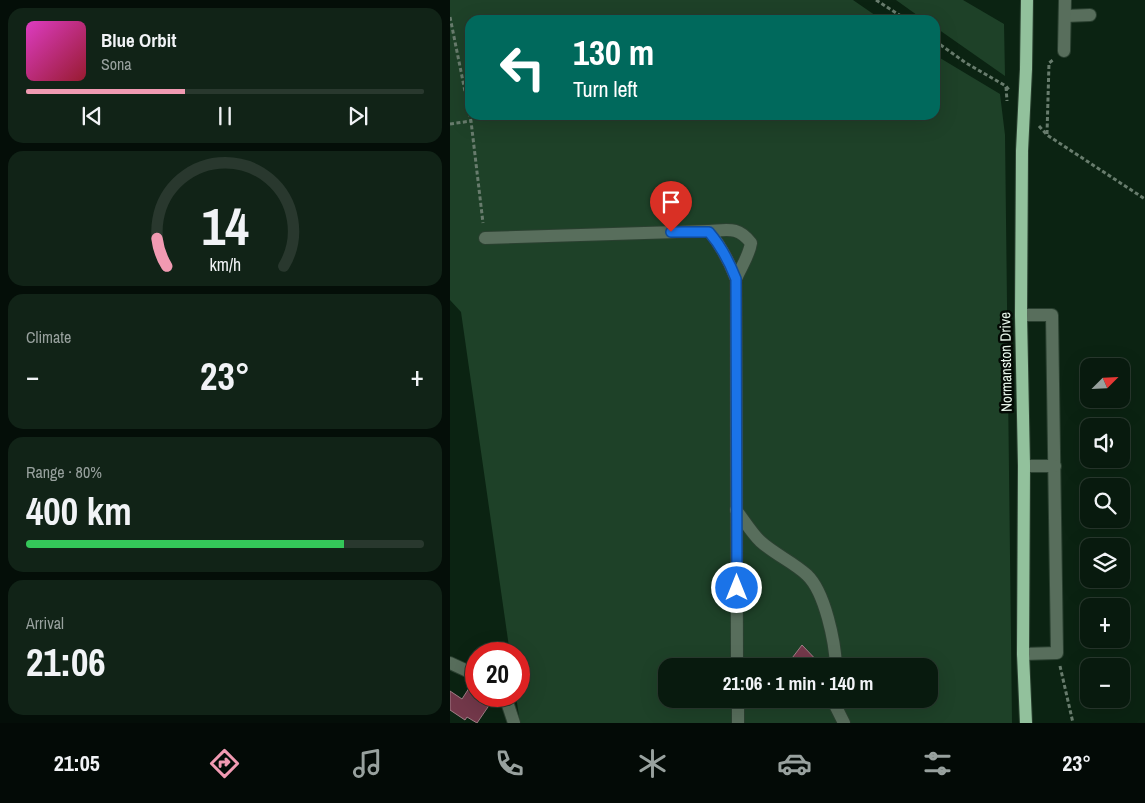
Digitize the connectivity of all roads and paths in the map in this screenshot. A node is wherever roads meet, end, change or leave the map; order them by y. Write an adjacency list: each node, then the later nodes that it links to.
1 (876, 0): 4 (path)
2 (1027, 0): 21 (main road, Normanston Drive, bridge)
3 (1065, 0): 7 (street)
4 (899, 15)
5 (1090, 15): 7 (street)
6 (450, 16): 11 (path)
7 (1065, 16): 9 (street)
8 (940, 44): 12 (path)
9 (1064, 51)
10 (1049, 77): 16 (path)
11 (465, 91)
12 (1012, 93)
13 (471, 121): 15 (path); 19 (path)
14 (1035, 121): 16 (path)
15 (450, 124)
16 (1046, 135): 17 (path)
17 (1145, 199)
18 (709, 232): 19 (street); 20 (street); 20 (street)
19 (484, 238)
20 (736, 279): 24 (street)
21 (1021, 315): 22 (main road, Normanston Drive); 23 (street)
22 (1024, 466): 23 (street); 26 (main road, Normanston Drive)
23 (1055, 466): 25 (street)
24 (736, 510): 27 (street); 28 (street)
25 (1057, 653): 26 (street); 38 (path)
26 (1023, 654): 37 (main road, Normanston Drive)
27 (737, 658)
28 (836, 658)
29 (450, 663): 30 (street)
30 (465, 670)
31 (509, 707): 34 (street)
32 (738, 708): 35 (street)
33 (836, 708): 36 (street)
34 (514, 723)
35 (738, 723)
36 (844, 723)
37 (1026, 723)
38 (1073, 723)

